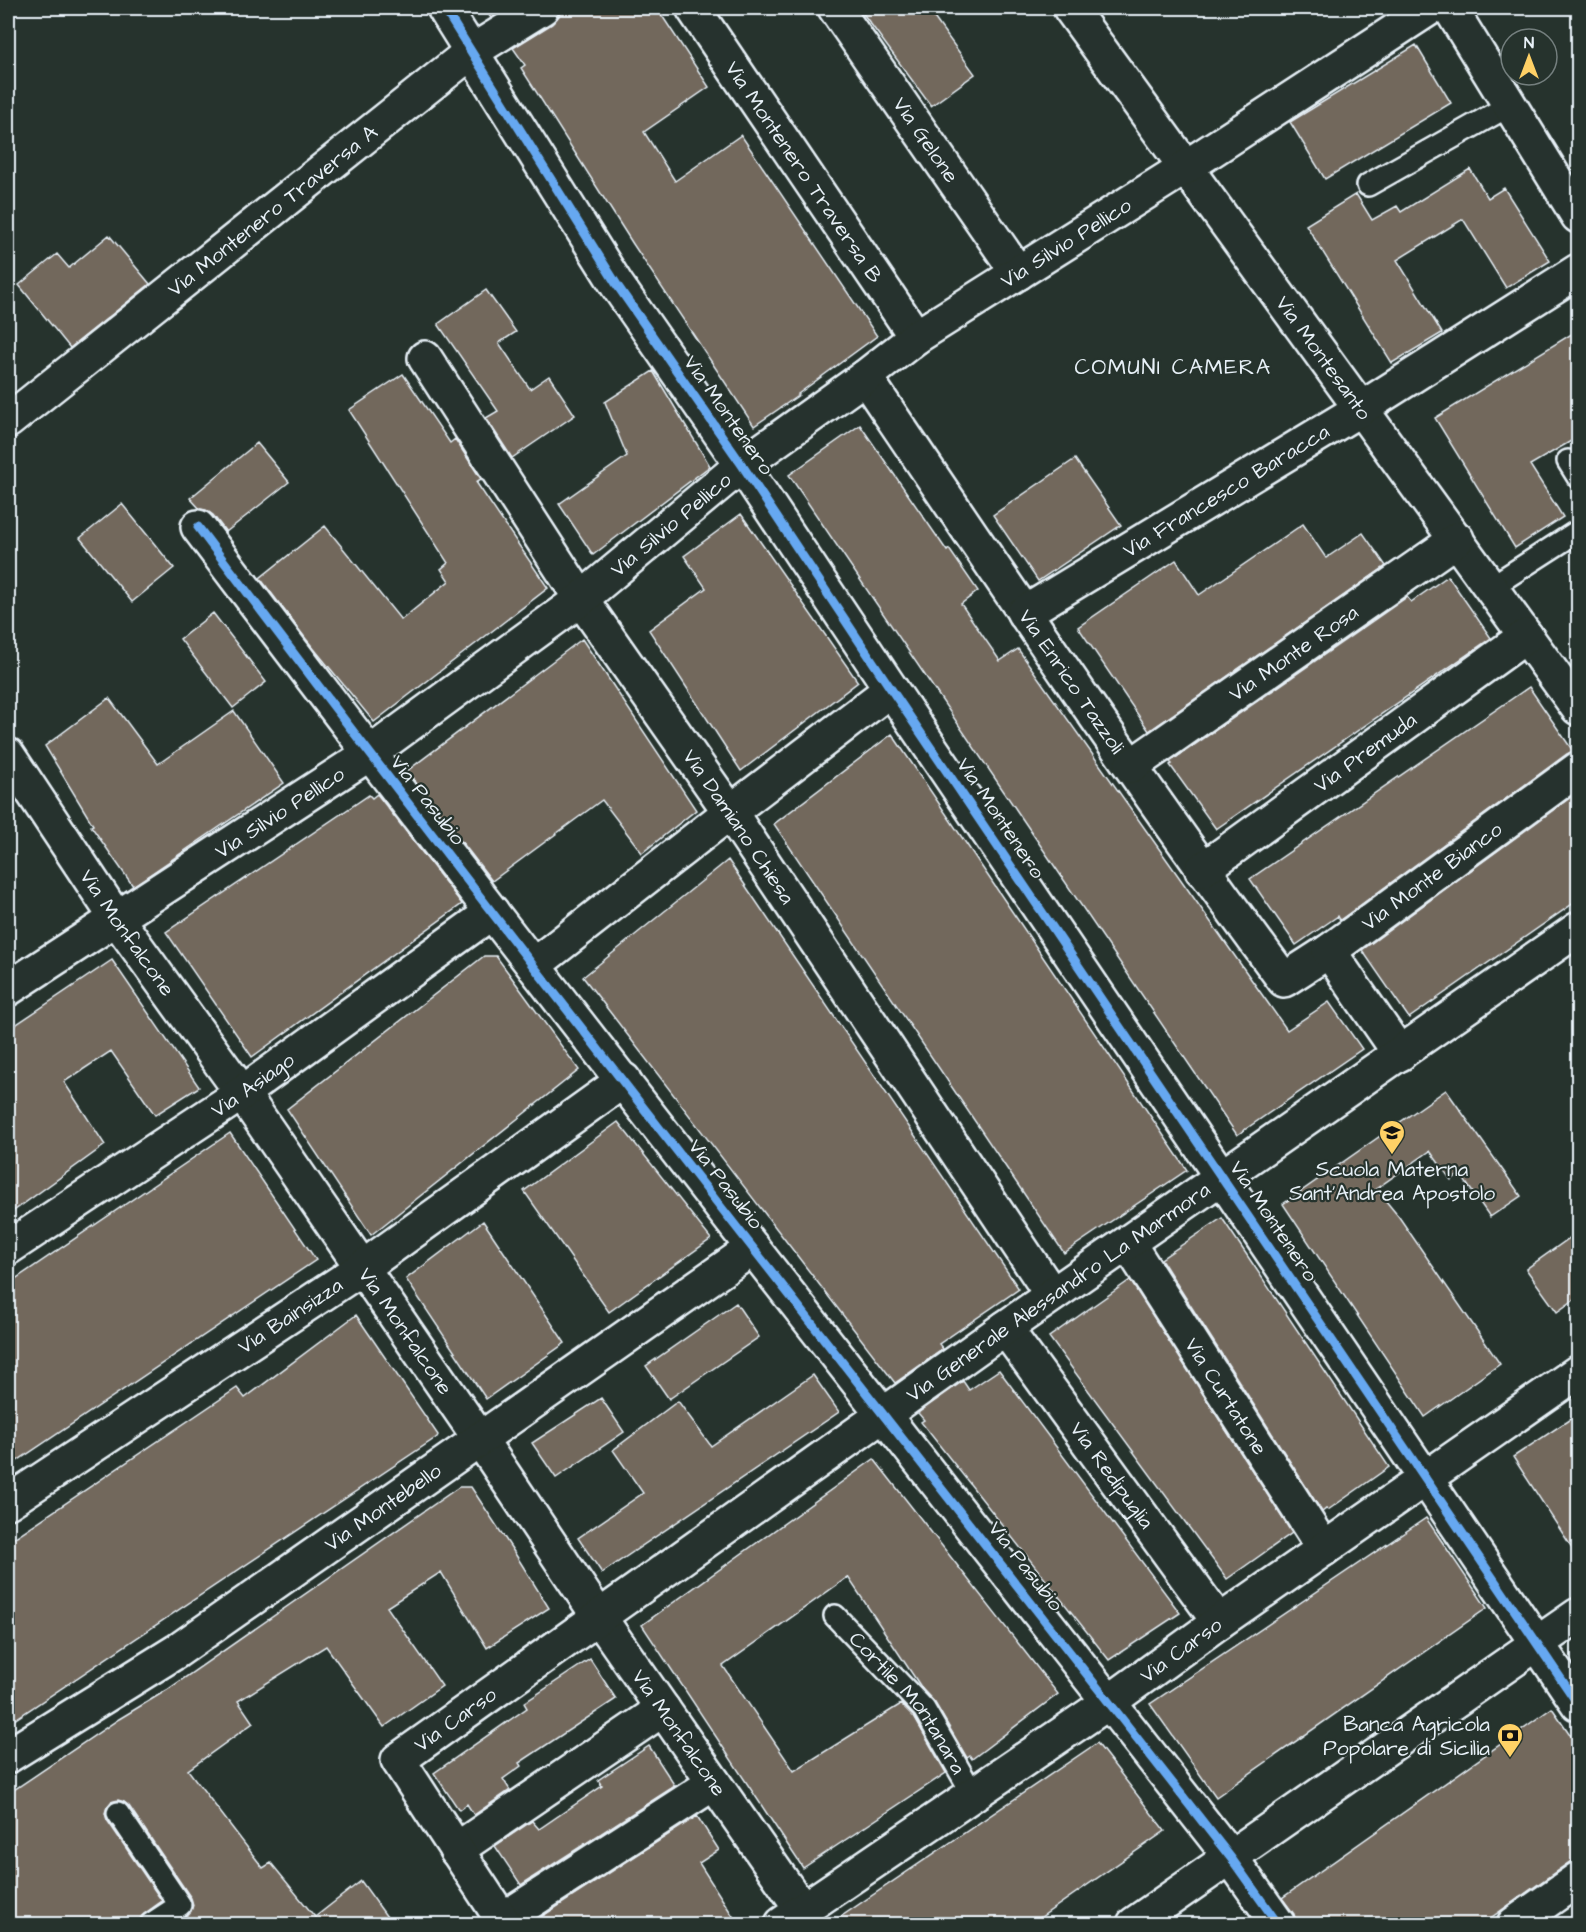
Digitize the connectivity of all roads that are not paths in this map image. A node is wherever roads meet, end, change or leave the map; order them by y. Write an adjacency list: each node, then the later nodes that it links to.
1 (444, 8): 8 (street, Via Montenero)
2 (542, 8): 8 (street, Via Montenero Traversa A)
3 (693, 8): 15 (street, Via Montenero Traversa B)
4 (835, 8): 14 (street, Via Gelone)
5 (1070, 8): 10 (street, Via Montesanto)
6 (1430, 8): 10 (street, Via Silvio Pellico)
7 (1450, 8): 9 (street)
8 (471, 52): 19 (street, Via Montenero Traversa A); 20 (street, Via Montenero)
9 (1510, 105): 11 (lane); 12 (street)
10 (1186, 167): 14 (street, Via Silvio Pellico); 18 (street, Via Montesanto)
11 (1368, 185)
12 (1578, 216)
13 (1578, 271): 18 (street, Via Francesco Baracca)
14 (1018, 273): 15 (street, Via Silvio Pellico)
15 (916, 337): 17 (street, Via Silvio Pellico)
16 (425, 358): 25 (street, Via Damiano Chiesa)
17 (865, 377): 20 (street, Via Silvio Pellico); 26 (street, Via Enrico Tazzoli)
18 (1362, 408): 23 (street, Via Montesanto); 26 (street, Via Francesco Baracca)
19 (8, 420)
20 (742, 465): 25 (street, Via Silvio Pellico); 28 (street, Via Montenero)
21 (198, 527): 30 (street, Via Pasubio)
22 (1578, 531): 24 (lane)
23 (1457, 539): 24 (street, Via Montesanto); 32 (street, Via Monte Rosa)
24 (1491, 587): 27 (street, Via Montesanto)
25 (581, 599): 30 (street, Via Silvio Pellico); 34 (street, Via Damiano Chiesa)
26 (1024, 614): 32 (street, Via Enrico Tazzoli)
27 (1526, 636): 29 (street, Via Montesanto); 35 (street, Via Premuda)
28 (891, 689): 34 (street); 46 (street, Via Montenero)
29 (1576, 700)
30 (369, 754): 36 (street, Via Pasubio); 37 (street, Via Silvio Pellico)
31 (8, 755): 37 (street, Via Monfalcone)
32 (1131, 766): 35 (street, Via Enrico Tazzoli)
33 (1578, 769): 39 (street, Via Monte Bianco)
34 (730, 812): 40 (street); 51 (street, Via Damiano Chiesa)
35 (1202, 870): 41 (street, Via Enrico Tazzoli)
36 (492, 912): 40 (street, Via Pasubio); 45 (street, Via Asiago)
37 (116, 918): 42 (street, Via Silvio Pellico); 45 (street, Via Monfalcone)
38 (1578, 929): 43 (street, Via Generale Alessandro La Marmora)
39 (1329, 951): 41 (street, Via Monte Bianco); 43 (street)
40 (534, 964): 44 (street, Via Pasubio)
41 (1284, 980)
42 (8, 989)
43 (1400, 1054): 46 (street, Via Generale Alessandro La Marmora)
44 (624, 1080): 49 (street, Via Pasubio); 50 (street, Via Bainsizza)
45 (242, 1093): 48 (street, Via Asiago); 50 (street, Via Monfalcone)
46 (1223, 1178): 47 (street, Via Generale Alessandro La Marmora); 56 (street, Via Montenero)
47 (1128, 1243): 51 (street, Via Generale Alessandro La Marmora); 58 (street, Via Curtatone)
48 (8, 1248)
49 (753, 1248): 54 (street, Via Pasubio); 55 (street, Via Montebello)
50 (362, 1268): 55 (street, Via Monfalcone); 57 (street, Via Bainsizza)
51 (1052, 1295): 52 (street, Via Generale Alessandro La Marmora)
52 (1005, 1328): 54 (street, Via Generale Alessandro La Marmora); 62 (street, Via Redipuglia)
53 (1578, 1372): 56 (street, Via Carso)
54 (884, 1414): 61 (street, Via Generale Alessandro La Marmora); 64 (street, Via Pasubio)
55 (480, 1439): 61 (street, Via Monfalcone); 67 (street, Via Montebello)
56 (1426, 1478): 58 (street, Via Carso); 63 (street, Via Montenero)
57 (8, 1502)
58 (1324, 1549): 62 (street, Via Carso)
59 (1578, 1615): 63 (street)
60 (835, 1616): 69 (lane, Cortile Montanara)
61 (599, 1617): 66 (street, Via Monfalcone); 71 (street, Via Carso)
62 (1219, 1622): 64 (street, Via Carso)
63 (1538, 1643): 65 (street, Via Montenero); 72 (street)
64 (1109, 1702): 69 (street, Via Carso); 72 (street, Via Pasubio)
65 (1578, 1704)
66 (663, 1709): 68 (street, Via Monfalcone); 71 (street)
67 (8, 1756)
68 (714, 1783): 74 (street, Via Monfalcone); 75 (street, Via Carso)
69 (973, 1794): 74 (street, Via Carso)
70 (118, 1813): 76 (lane)
71 (456, 1850): 75 (street, Via Carso)
72 (1231, 1858): 77 (street); 78 (street, Via Pasubio)
73 (1578, 1879): 79 (street)
74 (792, 1918)
75 (503, 1922)
76 (151, 1924)
77 (1134, 1924)
78 (1278, 1924)
79 (1514, 1924)

